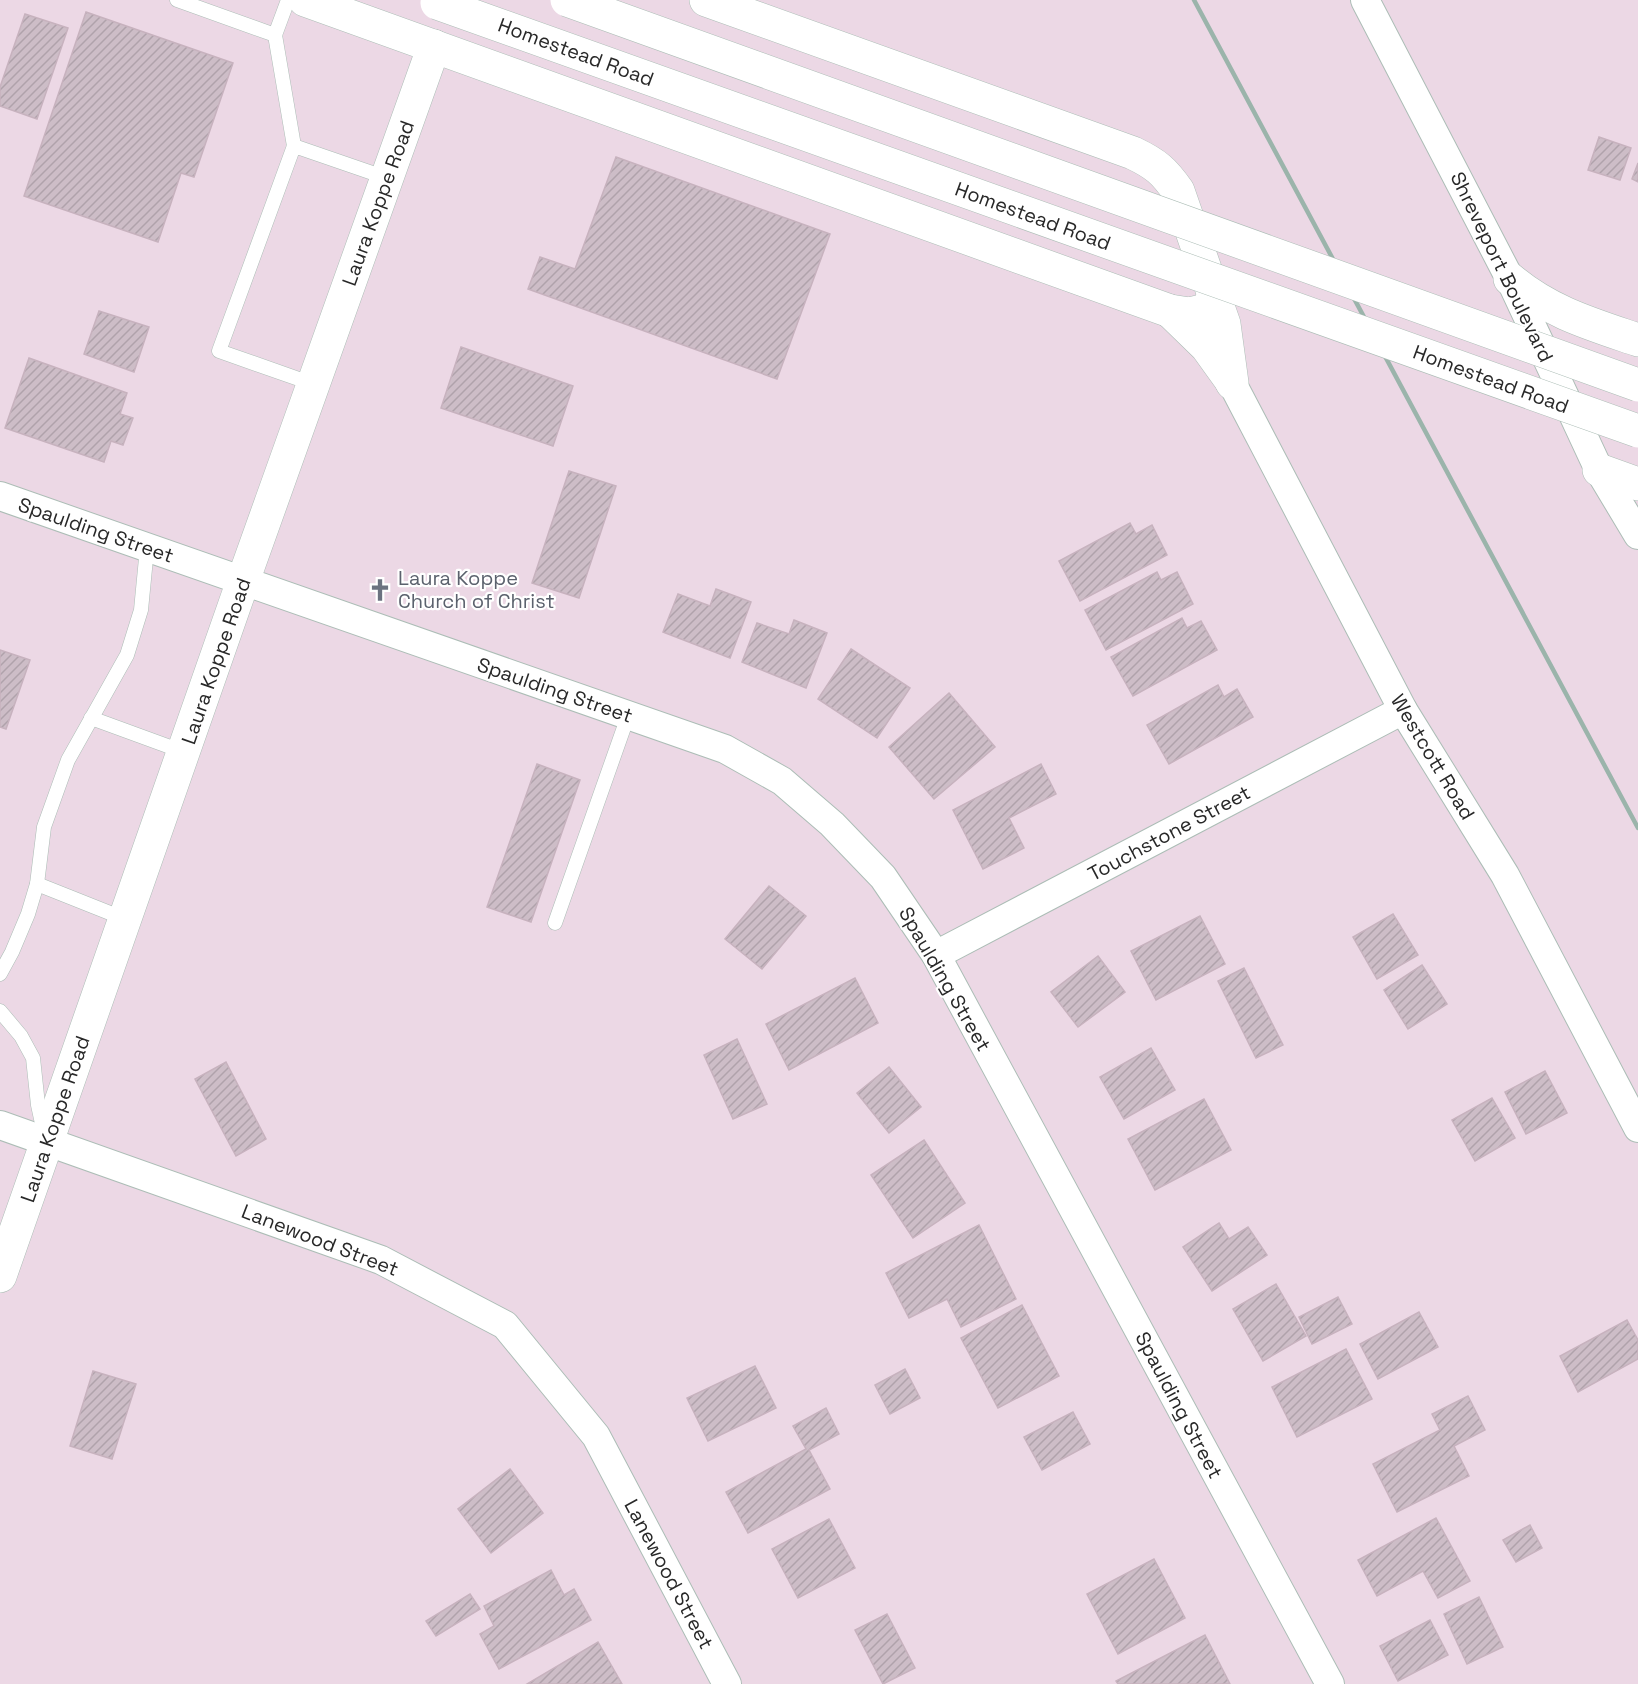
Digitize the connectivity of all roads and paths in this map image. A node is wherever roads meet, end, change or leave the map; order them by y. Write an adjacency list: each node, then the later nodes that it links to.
1 (177, 0): 8 (lane)
2 (288, 0): 8 (lane)
3 (305, 0): 9 (main road)
4 (567, 0): 20 (main road, bridge)
5 (706, 0): 13 (main road)
6 (1365, 0): 12 (street, Shreveport Boulevard)
7 (433, 1): 21 (main road, Homestead Road, bridge)
8 (275, 35): 10 (lane)
9 (434, 46): 11 (main road, Laura Koppe Road); 14 (main road)
10 (294, 146): 11 (lane); 19 (lane)
11 (387, 178): 19 (main road, Laura Koppe Road)
12 (1510, 279): 15 (main road); 17 (street, Shreveport Boulevard)
13 (1215, 296): 14 (main road); 18 (main road)
14 (1170, 311): 18 (main road)
15 (1584, 322): 16 (main road); 17 (main road)
16 (1638, 340)
17 (1542, 346): 22 (street, Shreveport Boulevard)
18 (1232, 382): 28 (street, Westcott Road)
19 (313, 384): 27 (main road, Laura Koppe Road)
20 (1638, 385)
21 (1638, 431)
22 (1599, 470): 23 (main road); 25 (street, Shreveport Boulevard)
23 (1638, 484)
24 (0, 496): 26 (street, Spaulding Street)
25 (1638, 535)
26 (147, 548): 27 (street, Spaulding Street); 30 (lane)
27 (243, 581): 29 (street, Spaulding Street); 31 (main road, Laura Koppe Road)
28 (1403, 710): 35 (street, Touchstone Street); 39 (street, Westcott Road)
29 (628, 716): 34 (lane); 35 (street, Spaulding Street)
30 (91, 718): 31 (lane); 32 (lane)
31 (184, 752): 33 (main road, Laura Koppe Road)
32 (37, 884): 33 (lane); 36 (lane)
33 (124, 919): 40 (main road, Laura Koppe Road)
34 (555, 923)
35 (936, 955): 43 (street, Spaulding Street)
36 (0, 974)
37 (0, 1011): 40 (lane)
38 (0, 1125): 40 (street, Lanewood Street)
39 (1638, 1128)
40 (46, 1142): 41 (main road, Laura Koppe Road); 42 (street, Lanewood Street)
41 (0, 1276)
42 (728, 1684)
43 (1330, 1684)

